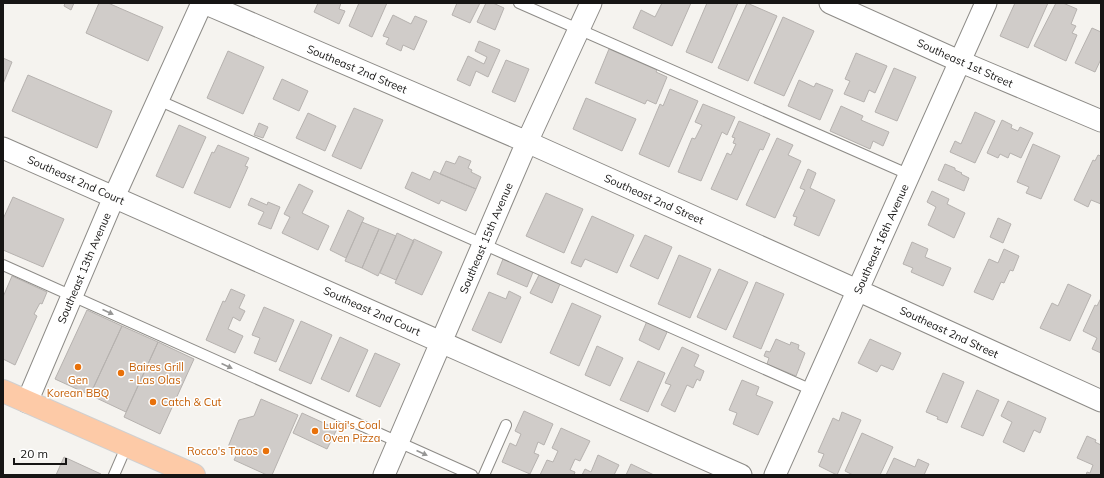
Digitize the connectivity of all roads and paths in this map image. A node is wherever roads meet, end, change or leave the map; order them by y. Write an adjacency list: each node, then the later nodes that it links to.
1 (203, 3): 8 (street, Southeast 13th Avenue); 10 (street, Southeast 2nd Street)
2 (518, 3): 6 (lane)
3 (591, 3): 6 (street, Southeast 15th Avenue)
4 (830, 3): 7 (street, Southeast 1st Street)
5 (986, 3): 7 (street, Southeast 16th Avenue)
6 (579, 29): 10 (street, Southeast 15th Avenue); 12 (lane)
7 (959, 61): 9 (street, Southeast 1st Street); 12 (street, Southeast 16th Avenue)
8 (158, 100): 13 (street, Southeast 13th Avenue); 14 (lane)
9 (1101, 121)
10 (527, 142): 14 (street, Southeast 15th Avenue); 16 (street, Southeast 2nd Street)
11 (3, 148): 13 (street, Southeast 2nd Court)
12 (910, 174): 16 (street, Southeast 16th Avenue)
13 (114, 197): 17 (street, Southeast 13th Avenue); 18 (street, Southeast 2nd Court)
14 (484, 244): 18 (street, Southeast 15th Avenue); 19 (lane)
15 (3, 266): 17 (lane)
16 (857, 290): 19 (street, Southeast 16th Avenue); 21 (street, Southeast 2nd Street)
17 (73, 296): 22 (street, Southeast 13th Avenue); 24 (lane, one-way to 24)
18 (441, 342): 24 (street, Southeast 15th Avenue); 31 (street, Southeast 2nd Court)
19 (812, 390): 32 (street, Southeast 16th Avenue)
20 (3, 391): 22 (main road)
21 (1101, 401)
22 (27, 402): 25 (main road)
23 (506, 425): 30 (lane)
24 (398, 443): 28 (street, Southeast 15th Avenue); 29 (lane, one-way to 29)
25 (127, 445): 26 (lane); 27 (main road)
26 (114, 475)
27 (194, 475)
28 (384, 475)
29 (472, 475)
30 (484, 475)
31 (741, 475)
32 (775, 475)

